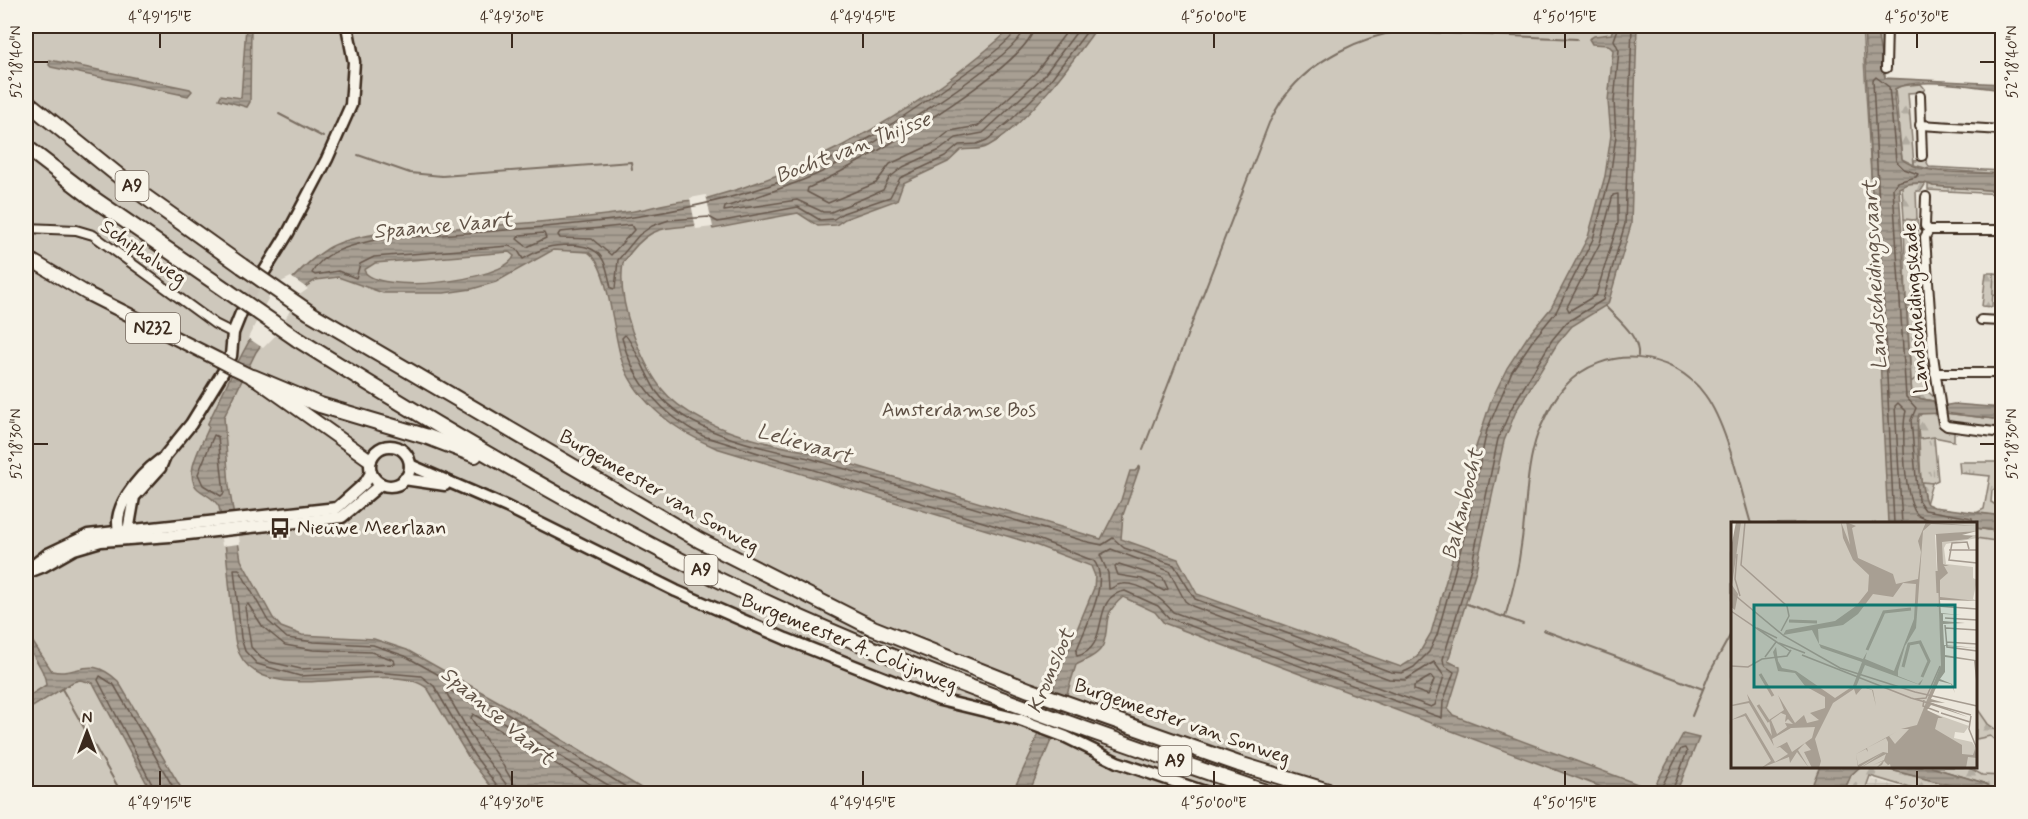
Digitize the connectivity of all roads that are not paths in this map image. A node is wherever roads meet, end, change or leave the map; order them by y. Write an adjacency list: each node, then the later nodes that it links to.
1 (348, 26): 15 (street)
2 (1887, 26): 3 (street)
3 (1886, 68)
4 (1920, 96): 6 (street)
5 (26, 101): 38 (highway, Burgemeester van Sonweg / A9, bridge)
6 (1920, 125): 7 (street); 9 (street)
7 (2002, 130)
8 (26, 147): 28 (highway, Burgemeester van Sonweg / A9, bridge)
9 (1922, 156)
10 (1926, 198): 12 (street, Landscheidingskade)
11 (26, 228): 19 (street, Schipholweg)
12 (1929, 230): 13 (street); 21 (street, Landscheidingskade)
13 (2002, 230)
14 (26, 257): 20 (main road, N232)
15 (264, 272)
16 (241, 313): 19 (street)
17 (1982, 320): 18 (street)
18 (2002, 321)
19 (233, 333): 20 (street)
20 (224, 362): 23 (main road, N232, bridge); 33 (street)
21 (1935, 373): 22 (street); 24 (street, Landscheidingskade)
22 (2002, 373)
23 (253, 377): 25 (main road, N232); 28 (highway, A9)
24 (2002, 433)
25 (370, 460): 26 (street); 27 (street)
26 (410, 465): 29 (street); 31 (street, Burgemeester A. Colijnweg)
27 (371, 473): 30 (street); 32 (street)
28 (526, 478): 35 (highway, Burgemeester van Sonweg / A9)
29 (404, 479): 30 (street); 31 (street, Burgemeester A. Colijnweg)
30 (381, 484): 32 (street)
31 (452, 485): 35 (street, Burgemeester A. Colijnweg)
32 (246, 524): 33 (street)
33 (125, 534): 34 (street)
34 (26, 572)
35 (1020, 713): 36 (street, Burgemeester A. Colijnweg); 37 (highway, Burgemeester van Sonweg / A9)
36 (1211, 794)
37 (1271, 794)
38 (1338, 794)

